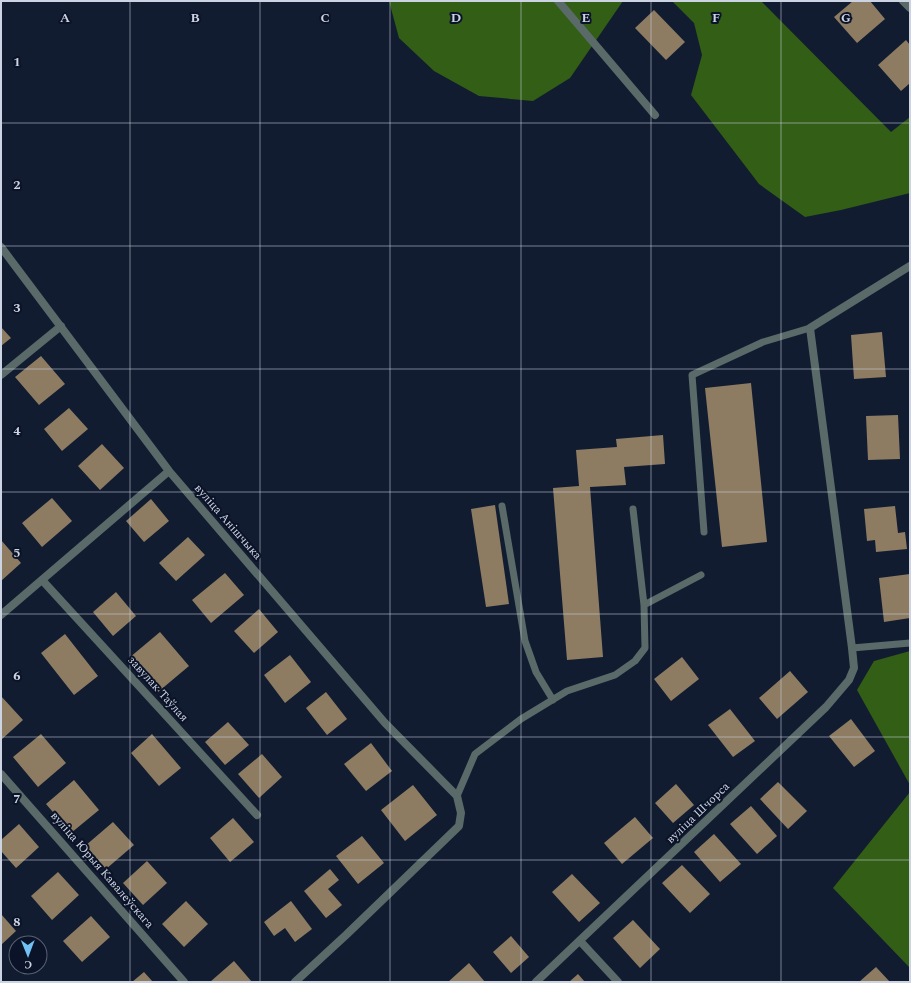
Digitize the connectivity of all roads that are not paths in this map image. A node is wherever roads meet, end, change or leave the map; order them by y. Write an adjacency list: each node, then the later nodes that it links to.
1 (558, 1): 4 (street)
2 (903, 1): 3 (street)
3 (910, 8)
4 (655, 115)
5 (1, 247): 7 (street, вуліца Анішчыка)
6 (910, 266): 8 (street)
7 (61, 326): 9 (street); 10 (street, вуліца Анішчыка)
8 (810, 328): 13 (lane); 19 (street, вуліца Шчорса)
9 (1, 375)
10 (169, 471): 15 (street); 22 (street, вуліца Анішчыка)
11 (502, 506): 20 (lane)
12 (633, 509): 16 (lane)
13 (704, 532)
14 (701, 575): 16 (lane)
15 (42, 580): 17 (street); 23 (street, завулак Таўлая)
16 (644, 605): 20 (lane)
17 (1, 615)
18 (910, 643): 19 (lane)
19 (852, 648): 24 (street, вуліца Шчорса)
20 (553, 700): 22 (lane)
21 (1, 774): 25 (street, вуліца Юрыя Кавалеўскага)
22 (457, 796): 26 (street)
23 (257, 815)
24 (580, 941): 27 (street, вуліца Шчорса); 28 (street)
25 (184, 982)
26 (295, 982)
27 (536, 982)
28 (618, 982)

